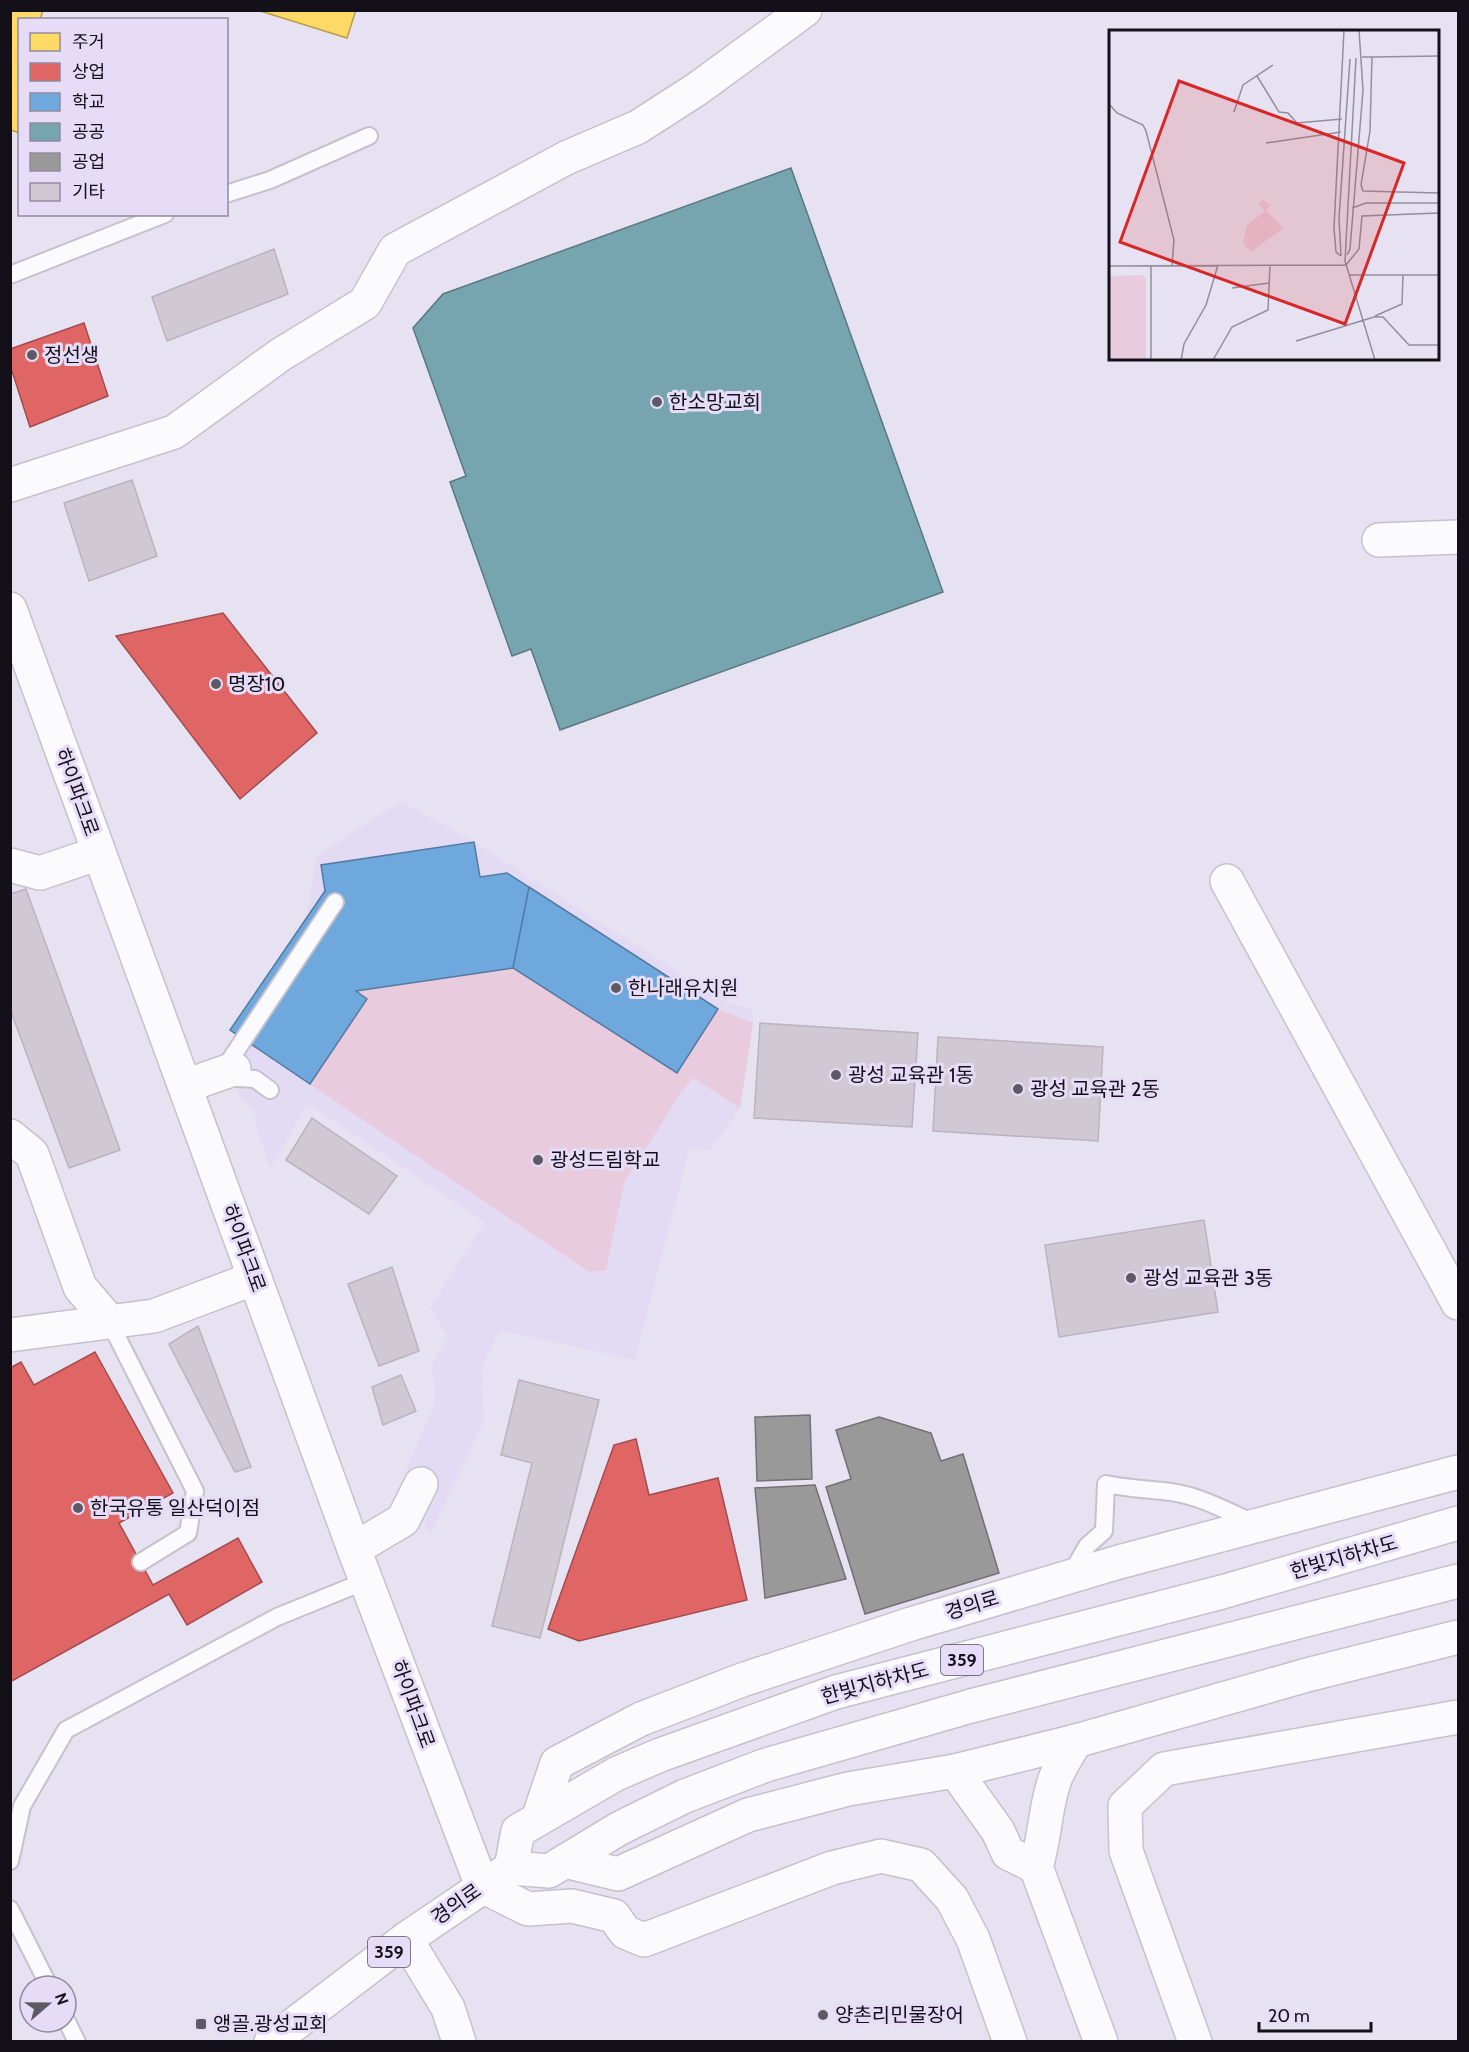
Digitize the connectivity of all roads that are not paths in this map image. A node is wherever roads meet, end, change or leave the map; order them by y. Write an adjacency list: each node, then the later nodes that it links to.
1 (805, 10): 6 (street)
2 (369, 136): 3 (lane)
3 (228, 193)
4 (160, 216): 5 (lane)
5 (10, 275)
6 (10, 485)
7 (1458, 537): 8 (street)
8 (1379, 540)
9 (10, 609): 10 (street, 하이파크로)
10 (99, 853): 11 (street); 15 (street, 하이파크로)
11 (10, 865)
12 (1227, 881): 19 (street)
13 (334, 902): 14 (lane)
14 (234, 1069): 15 (street); 16 (lane)
15 (185, 1086): 18 (street, 하이파크로)
16 (270, 1090)
17 (10, 1136): 20 (street)
18 (255, 1278): 20 (street); 26 (street, 하이파크로)
19 (1458, 1303)
20 (109, 1321): 21 (street); 27 (lane)
21 (10, 1335)
22 (1458, 1472): 25 (street, 경의로)
23 (422, 1484): 26 (street)
24 (1458, 1523): 35 (street, 한빛지하차도 / 359)
25 (1261, 1527): 28 (street, 경의로); 28 (lane)
26 (354, 1549): 29 (street, 하이파크로)
27 (141, 1562)
28 (1070, 1576): 35 (street, 경의로)
29 (368, 1580): 36 (lane); 40 (street, 하이파크로)
30 (1458, 1581): 37 (street, 359)
31 (1458, 1637): 33 (street)
32 (1458, 1717): 48 (street)
33 (1076, 1741): 34 (street); 39 (street)
34 (955, 1771): 37 (street); 39 (street)
35 (537, 1819): 38 (street, 한빛지하차도 / 359)
36 (10, 1861)
37 (565, 1861): 38 (street, 359)
38 (511, 1868): 40 (street, 경의로 / 359)
39 (1039, 1873): 47 (street)
40 (482, 1886): 42 (street, 경의로 / 359); 46 (street)
41 (10, 1909): 43 (lane)
42 (406, 1939): 44 (street, 경의로 / 359); 45 (street)
43 (43, 1974)
44 (271, 2042)
45 (459, 2042)
46 (1010, 2042)
47 (1101, 2042)
48 (1195, 2042)

